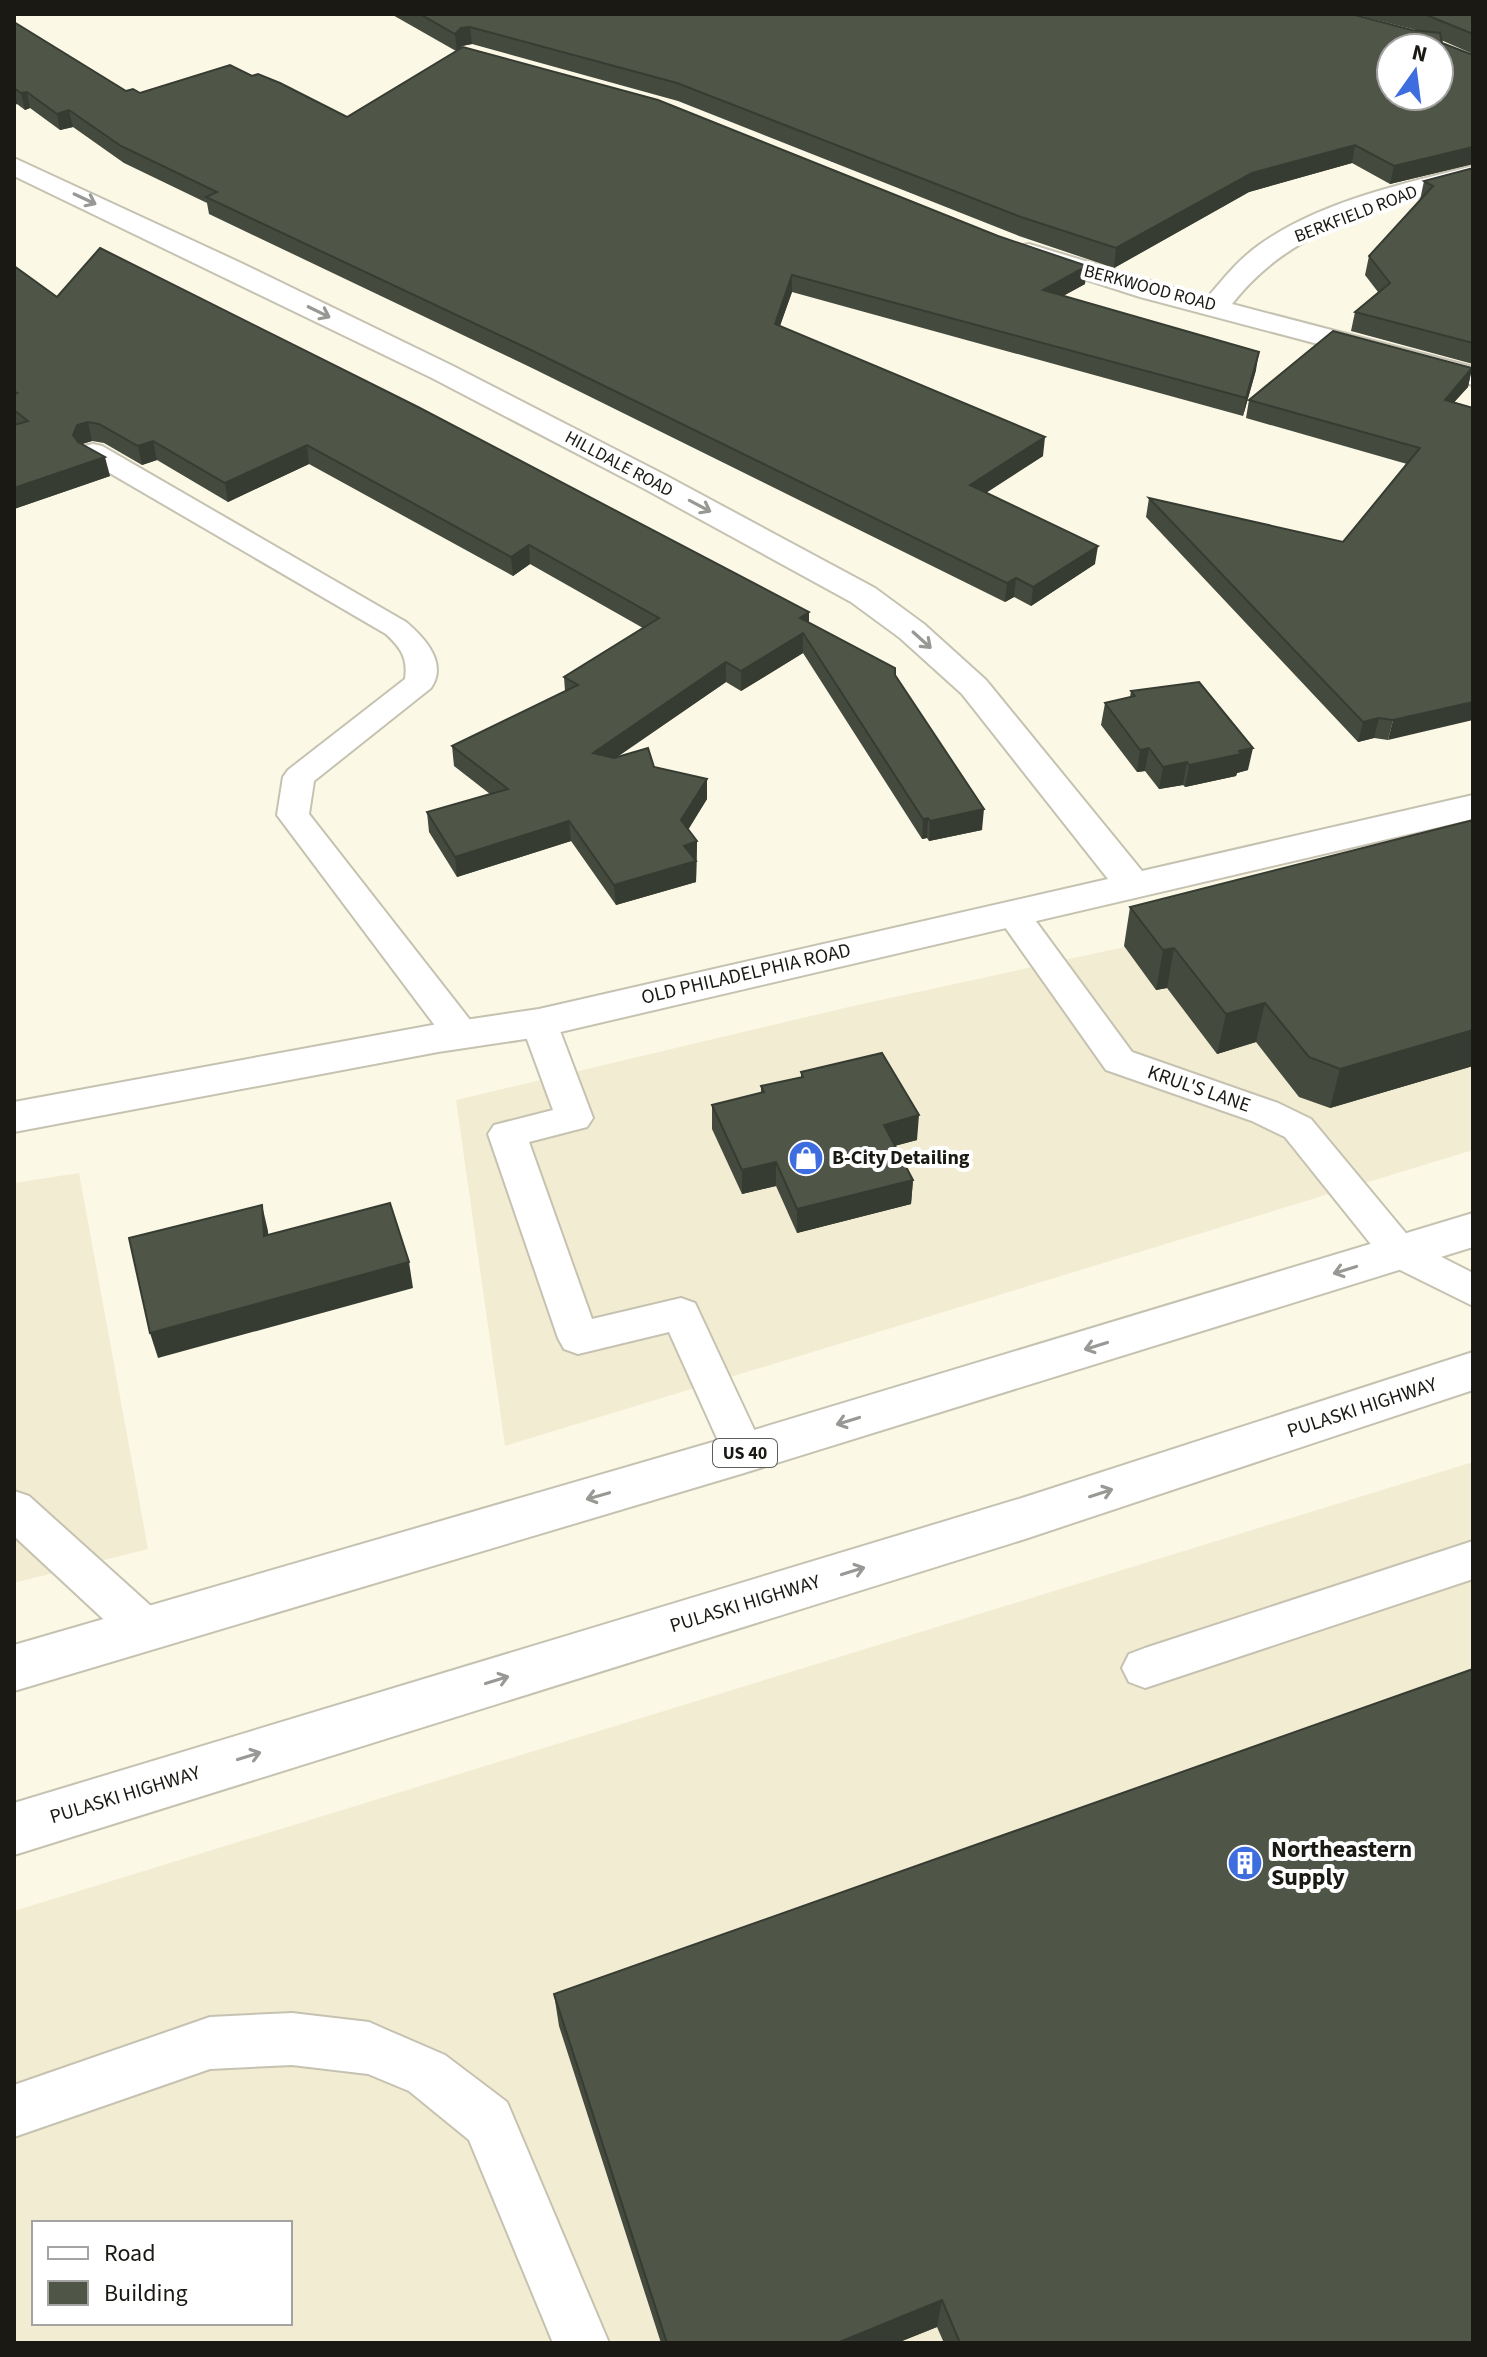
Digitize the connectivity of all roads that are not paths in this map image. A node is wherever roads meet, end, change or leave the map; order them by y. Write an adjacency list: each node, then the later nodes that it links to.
1 (14, 166): 8 (main road, HILLDALE ROAD, one-way to 8)
2 (1473, 174): 4 (main road, BERKFIELD ROAD)
3 (1008, 245): 4 (main road, BERKWOOD ROAD)
4 (1215, 306): 5 (main road, BERKWOOD ROAD)
5 (1473, 376)
6 (93, 452): 11 (lane)
7 (1473, 807): 8 (main road, OLD PHILADELPHIA ROAD)
8 (1133, 885): 9 (main road, OLD PHILADELPHIA ROAD)
9 (1012, 913): 10 (main road, OLD PHILADELPHIA ROAD); 14 (lane, KRUL'S LANE)
10 (539, 1023): 11 (main road, OLD PHILADELPHIA ROAD); 17 (lane)
11 (461, 1034): 12 (main road, OLD PHILADELPHIA ROAD)
12 (14, 1117)
13 (1473, 1230): 14 (main road, US 40)
14 (1400, 1253): 15 (lane); 17 (main road, US 40, one-way to 17)
15 (1473, 1291)
16 (1473, 1371): 23 (main road, PULASKI HIGHWAY, one-way to 16)
17 (744, 1453): 20 (main road, US 40, one-way to 20)
18 (14, 1509): 20 (lane)
19 (1473, 1560): 22 (lane)
20 (145, 1629): 21 (main road, US 40)
21 (14, 1668)
22 (1145, 1668)
23 (14, 1829)
24 (14, 2111): 25 (lane)
25 (581, 2343)

